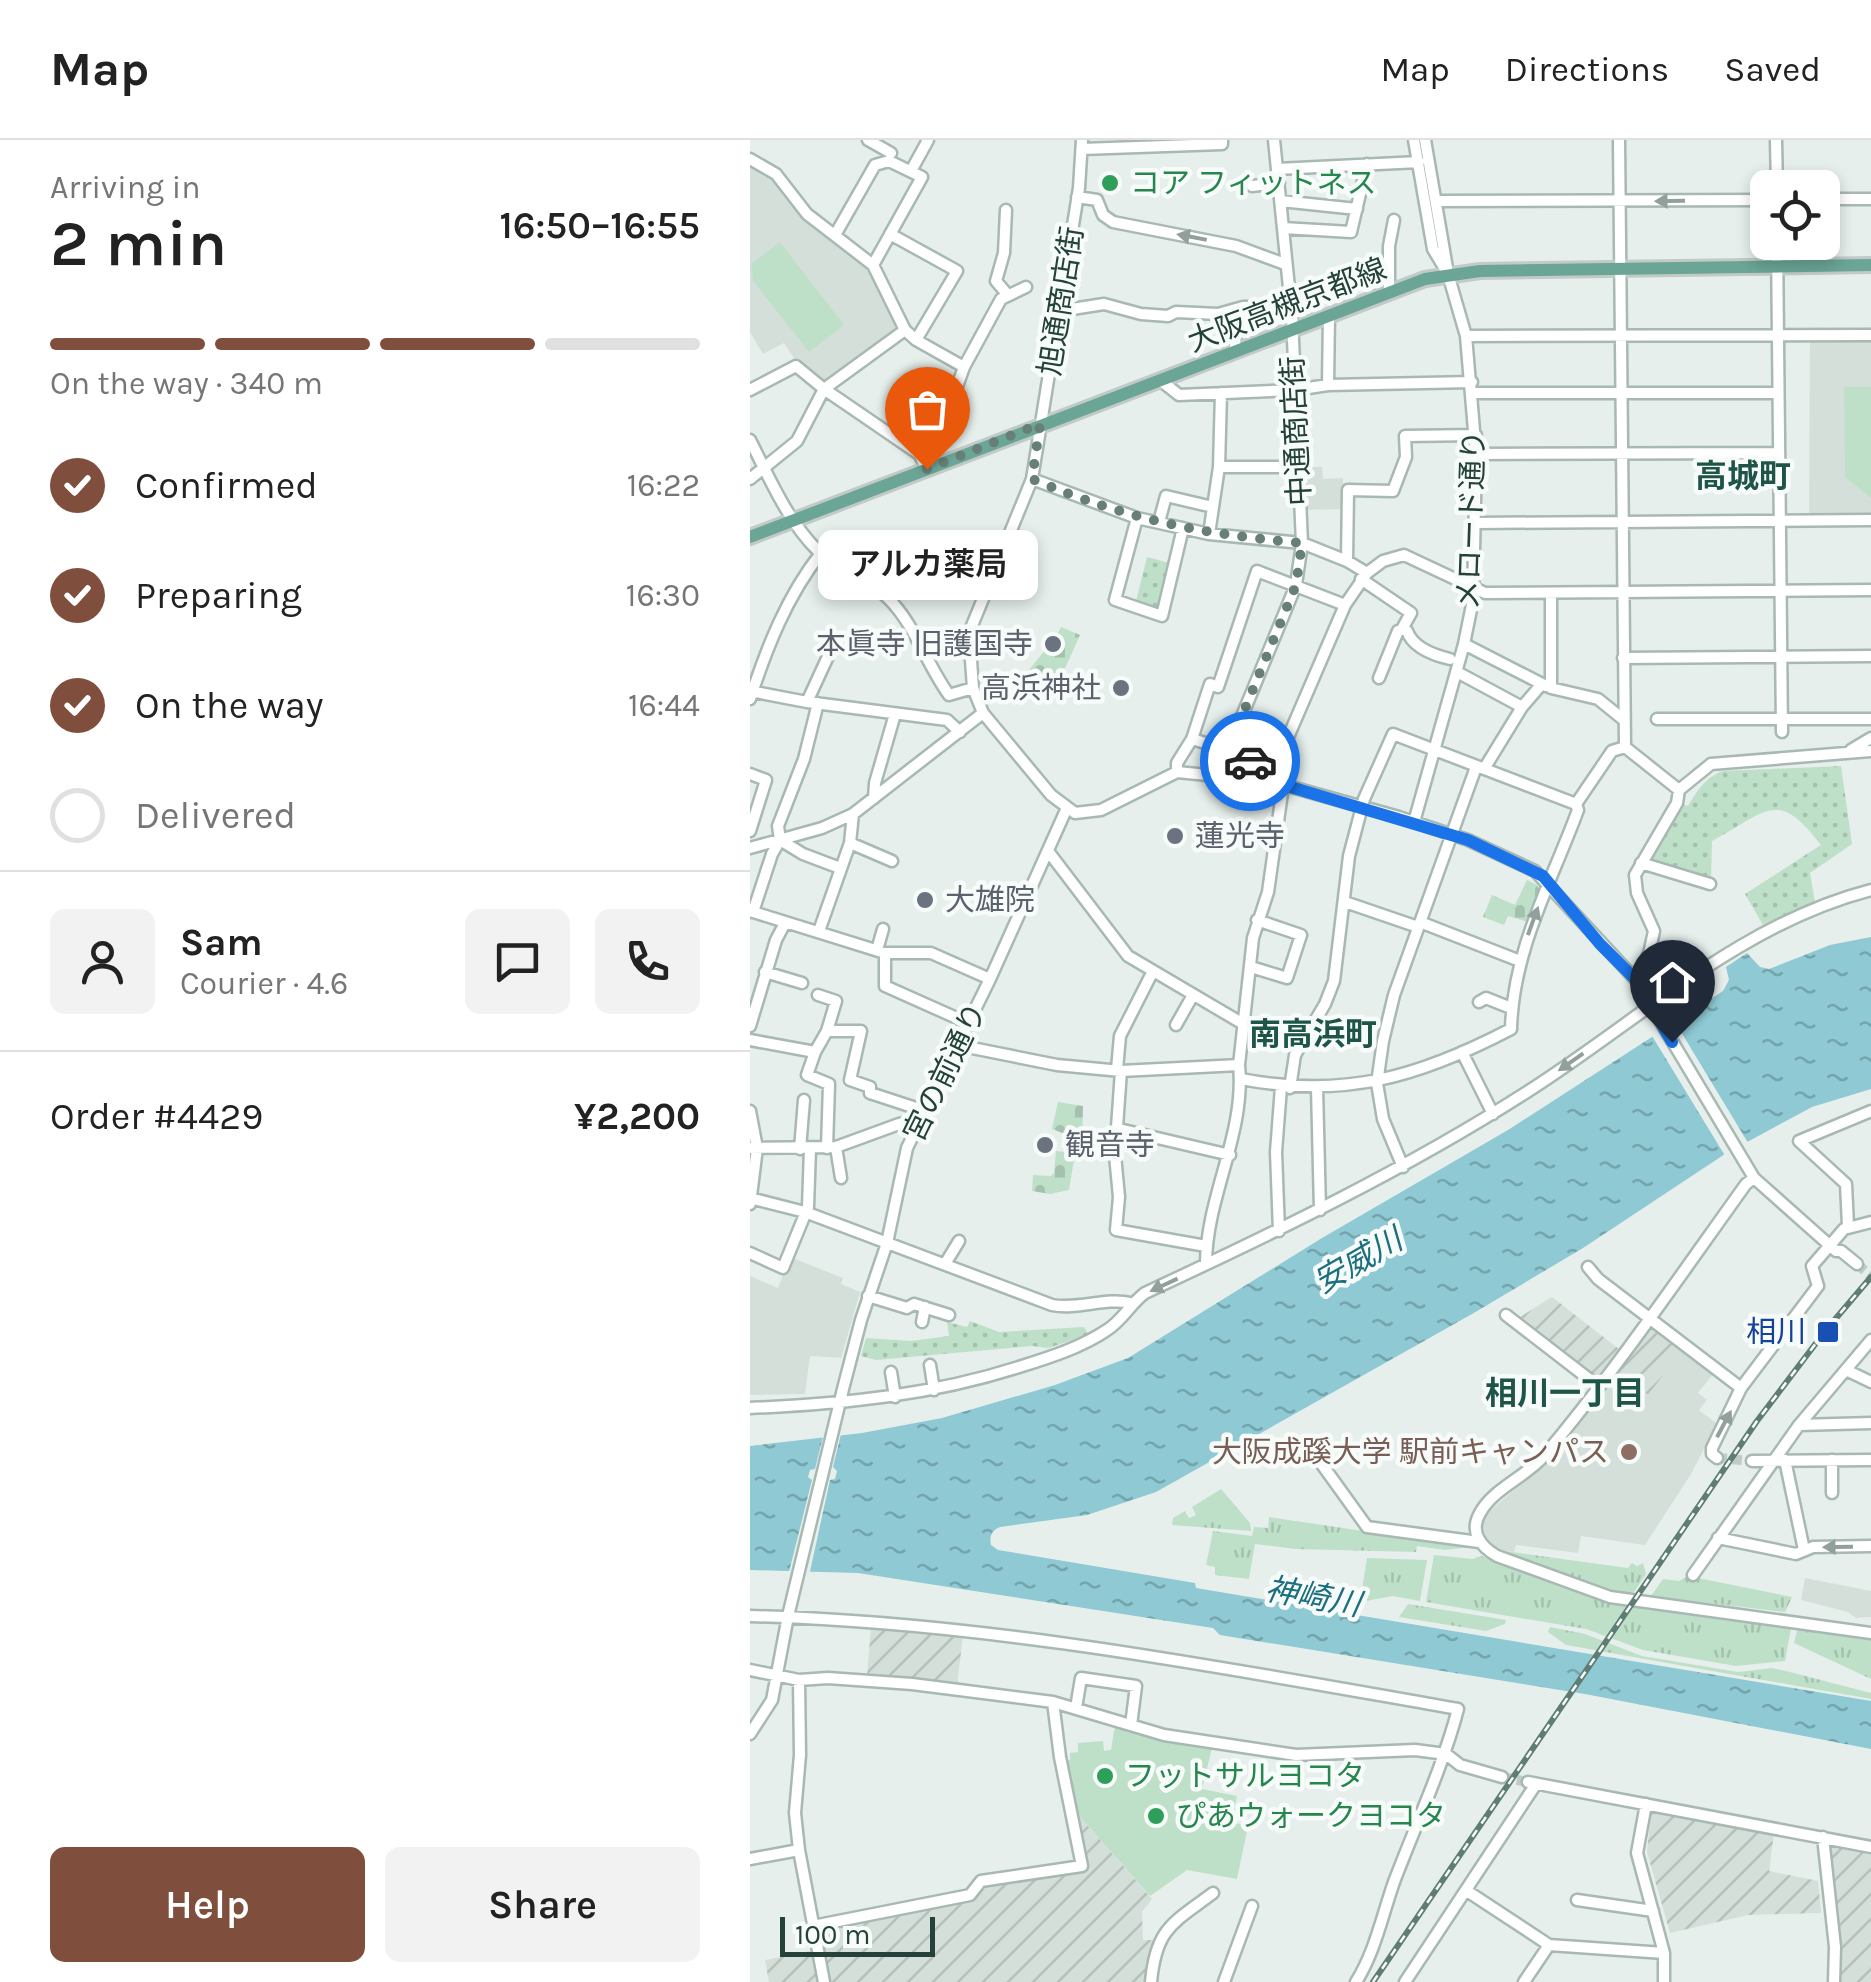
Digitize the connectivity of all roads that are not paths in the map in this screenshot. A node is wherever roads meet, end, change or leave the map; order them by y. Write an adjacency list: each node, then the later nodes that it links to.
1 (868, 140): 11 (street)
2 (899, 140): 11 (street)
3 (928, 140): 17 (street)
4 (1222, 140): 10 (street)
5 (1274, 140): 15 (street, 中通商店街)
6 (1414, 140): 13 (street, メロード通り)
7 (1425, 140): 25 (street, メロード通り)
8 (1620, 140): 26 (street)
9 (1776, 140): 16 (street)
10 (1082, 144): 20 (street, 旭通商店街)
11 (890, 157): 17 (street); 31 (street)
12 (750, 159): 31 (street)
13 (1419, 162): 14 (street); 39 (street, メロード通り)
14 (1367, 164): 15 (street); 27 (street)
15 (1278, 169): 18 (street, 中通商店街)
16 (1777, 170)
17 (911, 171): 32 (street)
18 (1280, 183): 19 (street); 24 (street, 中通商店街)
19 (1252, 186)
20 (1077, 198): 34 (street, one-way to 20); 43 (street, 旭通商店街)
21 (1840, 199): 22 (street)
22 (1871, 199)
23 (1750, 200): 26 (street, one-way to 26)
24 (1281, 201): 27 (street); 30 (street, 中通商店街)
25 (1436, 201): 26 (street); 39 (street, メロード通り)
26 (1620, 202): 37 (street)
27 (1357, 209): 30 (street)
28 (1006, 210): 42 (street)
29 (1394, 220): 41 (street)
30 (1283, 228): 34 (street, 中通商店街)
31 (835, 234): 35 (street)
32 (890, 234): 35 (street); 53 (street)
33 (1778, 260): 38 (street)
34 (1285, 264): 44 (street, 中通商店街)
35 (873, 265): 47 (street)
36 (1871, 265): 38 (main road, 大阪高槻京都線)
37 (1621, 268): 38 (main road, 大阪高槻京都線); 39 (main road, 大阪高槻京都線); 50 (street)
38 (1778, 268): 49 (street)
39 (1448, 274): 41 (main road, 大阪高槻京都線); 52 (street, メロード通り)
40 (1026, 286): 42 (street)
41 (1389, 292): 46 (main road, 大阪高槻京都線)
42 (1007, 294): 55 (street)
43 (1060, 306): 45 (street); 65 (street, 旭通商店街)
44 (1291, 306): 45 (street); 48 (street, 中通商店街)
45 (1236, 309): 54 (street)
46 (1329, 315): 48 (main road, 大阪高槻京都線); 57 (street)
47 (905, 330): 53 (street); 59 (street)
48 (1292, 330): 54 (main road, 大阪高槻京都線); 61 (street, 中通商店街)
49 (1778, 334): 50 (street); 51 (street); 63 (street)
50 (1621, 335): 52 (street); 64 (street)
51 (1871, 335)
52 (1466, 336): 58 (street, メロード通り)
53 (916, 340): 55 (street)
54 (1235, 352): 56 (main road, 大阪高槻京都線)
55 (964, 368): 69 (street)
56 (1160, 380): 62 (street); 65 (main road, 大阪高槻京都線)
57 (1328, 385): 58 (street); 61 (street)
58 (1472, 388): 64 (street); 66 (street, メロード通り)
59 (824, 389): 60 (street); 69 (street); 74 (street)
60 (750, 390)
61 (1295, 390): 62 (street); 73 (street, 中通商店街)
62 (1220, 394): 72 (street)
63 (1778, 394): 64 (street); 68 (street)
64 (1622, 395): 71 (street)
65 (1040, 424): 75 (main road, 大阪高槻京都線); 77 (street, 旭通商店街)
66 (1476, 435): 70 (street, メロード通り); 91 (street)
67 (750, 440): 74 (street)
68 (1778, 452): 71 (street); 80 (street)
69 (920, 454): 75 (street)
70 (1476, 454): 71 (street); 85 (street, メロード通り)
71 (1622, 454): 84 (street)
72 (1219, 467): 73 (street); 78 (street)
73 (1298, 467): 89 (street, 中通商店街)
74 (764, 468): 76 (street); 82 (street)
75 (927, 469): 82 (main road, 大阪高槻京都線)
76 (750, 478)
77 (1032, 479): 79 (street); 112 (street, 旭通商店街)
78 (1214, 507): 83 (street); 87 (street)
79 (1137, 518): 83 (street); 86 (street)
80 (1780, 520): 81 (street); 84 (street); 96 (street)
81 (1871, 520)
82 (792, 522): 88 (main road, 大阪高槻京都線); 90 (street)
83 (1159, 522): 86 (street)
84 (1623, 522): 85 (street); 98 (street)
85 (1476, 523): 95 (street, メロード通り)
86 (1183, 528): 87 (street)
87 (1209, 534): 89 (street)
88 (750, 537)
89 (1302, 543): 91 (street); 94 (street, 中通商店街)
90 (821, 553): 100 (street); 113 (street)
91 (1347, 561): 93 (street)
92 (897, 565): 100 (street)
93 (1364, 576): 95 (street); 101 (street); 102 (street)
94 (1296, 585): 101 (street); 125 (street); 127 (street, 中通商店街)
95 (1474, 589): 99 (street); 103 (street, メロード通り)
96 (1782, 589): 97 (street); 98 (street); 105 (street)
97 (1871, 590)
98 (1622, 591): 99 (street); 108 (street)
99 (1551, 594): 111 (street)
100 (887, 597): 112 (street)
101 (1344, 605): 134 (street)
102 (1402, 628): 107 (street); 110 (street)
103 (1464, 644): 109 (street, メロード通り); 111 (street)
104 (831, 650): 114 (street)
105 (1781, 656): 106 (street); 108 (street); 118 (street)
106 (1871, 656)
107 (1450, 658)
108 (1623, 658): 121 (street)
109 (1456, 672): 115 (street); 129 (street, メロード通り)
110 (1379, 678)
111 (1546, 686): 115 (street); 121 (street)
112 (973, 688): 117 (street, 旭通商店街)
113 (751, 694): 114 (street)
114 (813, 703): 116 (street); 144 (street)
115 (1522, 707): 131 (street)
116 (895, 714): 122 (street); 136 (street)
117 (983, 714): 122 (street); 139 (street, 旭通商店街)
118 (1782, 718): 119 (street); 120 (street); 123 (street)
119 (1657, 719)
120 (1871, 719)
121 (1624, 720): 126 (street)
122 (960, 732): 136 (street)
123 (1782, 732)
124 (1871, 738): 130 (street)
125 (1192, 739): 127 (street); 132 (street)
126 (1625, 747): 135 (street); 137 (street)
127 (1228, 750): 134 (street)
128 (1871, 750): 130 (street)
129 (1434, 751): 131 (street); 138 (street); 141 (street, メロード通り)
130 (1846, 753): 135 (street)
131 (1480, 768): 137 (street); 143 (street)
132 (1177, 772): 134 (street); 139 (street)
133 (750, 774): 142 (street)
134 (1275, 777): 138 (street); 156 (street)
135 (1679, 790): 149 (street)
136 (874, 798): 140 (street)
137 (1576, 804): 151 (street)
138 (1362, 806): 141 (street); 154 (street)
139 (1066, 810): 147 (street, 宮の前通り)
140 (853, 814): 144 (street); 145 (street)
141 (1414, 822): 143 (street)
142 (750, 831): 146 (street)
143 (1452, 835): 151 (street); 158 (street)
144 (780, 840): 146 (street); 150 (street); 155 (street)
145 (850, 843): 148 (street); 150 (street)
146 (756, 846)
147 (1048, 851): 164 (street); 166 (street, 宮の前通り)
148 (892, 861)
149 (1642, 863): 152 (street); 167 (street)
150 (840, 868): 160 (street)
151 (1548, 882): 162 (street, one-way to 151); 167 (street)
152 (1710, 884)
153 (1871, 890): 173 (street)
154 (1345, 902): 158 (street); 187 (street)
155 (752, 912): 157 (street)
156 (1257, 920): 163 (street); 163 (street)
157 (785, 923): 160 (street); 165 (street)
158 (1419, 924): 162 (street); 186 (street)
159 (883, 929): 161 (street)
160 (819, 931): 161 (street)
161 (881, 952): 166 (street); 174 (street)
162 (1520, 961): 172 (street)
163 (1251, 967): 175 (street)
164 (1153, 971): 169 (street); 184 (street)
165 (759, 978): 168 (street); 177 (street)
166 (990, 979): 174 (street, 宮の前通り)
167 (1635, 979): 173 (street)
168 (802, 984)
169 (1193, 994): 175 (street); 176 (street)
170 (818, 995): 178 (street)
171 (1479, 1002): 172 (street)
172 (1512, 1008): 182 (street)
173 (1652, 1008): 193 (street, one-way to 193); 202 (street)
174 (968, 1024): 180 (street, 宮の前通り)
175 (1244, 1024): 183 (street)
176 (1176, 1025)
177 (750, 1026)
178 (827, 1031): 181 (street); 191 (street)
179 (750, 1040): 181 (street)
180 (957, 1044): 184 (street); 191 (street, 宮の前通り)
181 (814, 1052): 198 (street)
182 (1462, 1052): 186 (street); 193 (street)
183 (1239, 1065): 184 (street); 185 (street)
184 (1119, 1070): 195 (street)
185 (1241, 1079): 187 (street); 199 (street)
186 (1377, 1083): 188 (street); 200 (street)
187 (1285, 1088): 188 (street); 208 (street)
188 (1317, 1088): 204 (street)
189 (804, 1100): 197 (street)
190 (750, 1111): 196 (street)
191 (925, 1111): 194 (street, 宮の前通り)
192 (1871, 1111): 207 (street)
193 (1493, 1114): 200 (street)
194 (919, 1124): 198 (street); 210 (street, 宮の前通り)
195 (1119, 1128): 199 (street); 211 (street)
196 (754, 1148): 197 (street); 203 (street)
197 (805, 1148): 198 (street); 205 (street)
198 (831, 1148): 201 (street)
199 (1230, 1155): 211 (street)
200 (1403, 1167): 204 (street)
201 (841, 1178)
202 (1754, 1178): 212 (street); 223 (street)
203 (751, 1200): 205 (street)
204 (1320, 1210): 208 (street)
205 (806, 1212): 210 (street); 213 (street)
206 (1871, 1222): 207 (street)
207 (1848, 1226): 212 (street)
208 (1278, 1230): 215 (street)
209 (958, 1241): 214 (street)
210 (886, 1243): 214 (street); 218 (street, 宮の前通り)
211 (1206, 1246): 215 (street)
212 (1830, 1246): 216 (street); 231 (street)
213 (750, 1253)
214 (945, 1264): 219 (street)
215 (1206, 1264): 219 (street, one-way to 219)
216 (1857, 1264)
217 (1588, 1267): 223 (street)
218 (868, 1296): 220 (street); 234 (street, 宮の前通り)
219 (1131, 1303): 232 (street)
220 (925, 1307): 221 (street); 224 (street)
221 (949, 1314)
222 (1506, 1315): 230 (street)
223 (1649, 1319): 230 (street); 231 (street)
224 (922, 1322)
225 (1871, 1340): 227 (street)
226 (930, 1365): 232 (street)
227 (1846, 1370): 229 (street); 236 (street)
228 (891, 1372): 233 (street)
229 (1871, 1382)
230 (1598, 1386): 247 (street)
231 (1741, 1388): 239 (street, one-way to 231)
232 (934, 1390): 233 (street)
233 (895, 1397): 234 (street)
234 (839, 1405): 235 (street); 251 (street, 宮の前通り)
235 (750, 1408)
236 (1799, 1424): 237 (street); 244 (street)
237 (1871, 1424)
238 (1292, 1454): 247 (street)
239 (1717, 1458)
240 (1785, 1460): 241 (street); 244 (street); 249 (street)
241 (1832, 1460): 242 (street); 245 (street)
242 (1871, 1460)
243 (1752, 1461): 244 (street)
244 (1772, 1462): 246 (street)
245 (1832, 1493)
246 (1718, 1538): 249 (street); 250 (street)
247 (1479, 1542): 253 (street)
248 (1871, 1546): 249 (street, one-way to 249)
249 (1804, 1550)
250 (1693, 1575)
251 (788, 1613): 252 (street); 255 (street); 261 (street)
252 (750, 1616)
253 (1871, 1633)
254 (750, 1670): 255 (street)
255 (778, 1674): 256 (street); 260 (street)
256 (798, 1680): 257 (street); 266 (street)
257 (1053, 1702): 258 (street); 273 (street)
258 (1076, 1708): 259 (street); 259 (street)
259 (1131, 1725): 261 (street)
260 (750, 1734)
261 (1446, 1754): 262 (street); 281 (street)
262 (1502, 1777)
263 (1646, 1804): 264 (street); 268 (street); 272 (street)
264 (1823, 1838): 265 (street); 284 (street)
265 (1871, 1848)
266 (799, 1850): 267 (street); 273 (street)
267 (750, 1859)
268 (1467, 1890): 274 (street); 277 (street)
269 (1214, 1894): 276 (street)
270 (1577, 1900): 272 (street)
271 (1252, 1906): 280 (street)
272 (1653, 1911): 275 (street)
273 (813, 1926): 278 (street)
274 (1550, 1945): 275 (street); 282 (street)
275 (1664, 1954): 283 (street)
276 (1151, 1981): 279 (street)
277 (1408, 1981)
278 (824, 1982)
279 (1163, 1982)
280 (1224, 1982)
281 (1356, 1982)
282 (1524, 1982)
283 (1664, 1982)
284 (1834, 1982)

